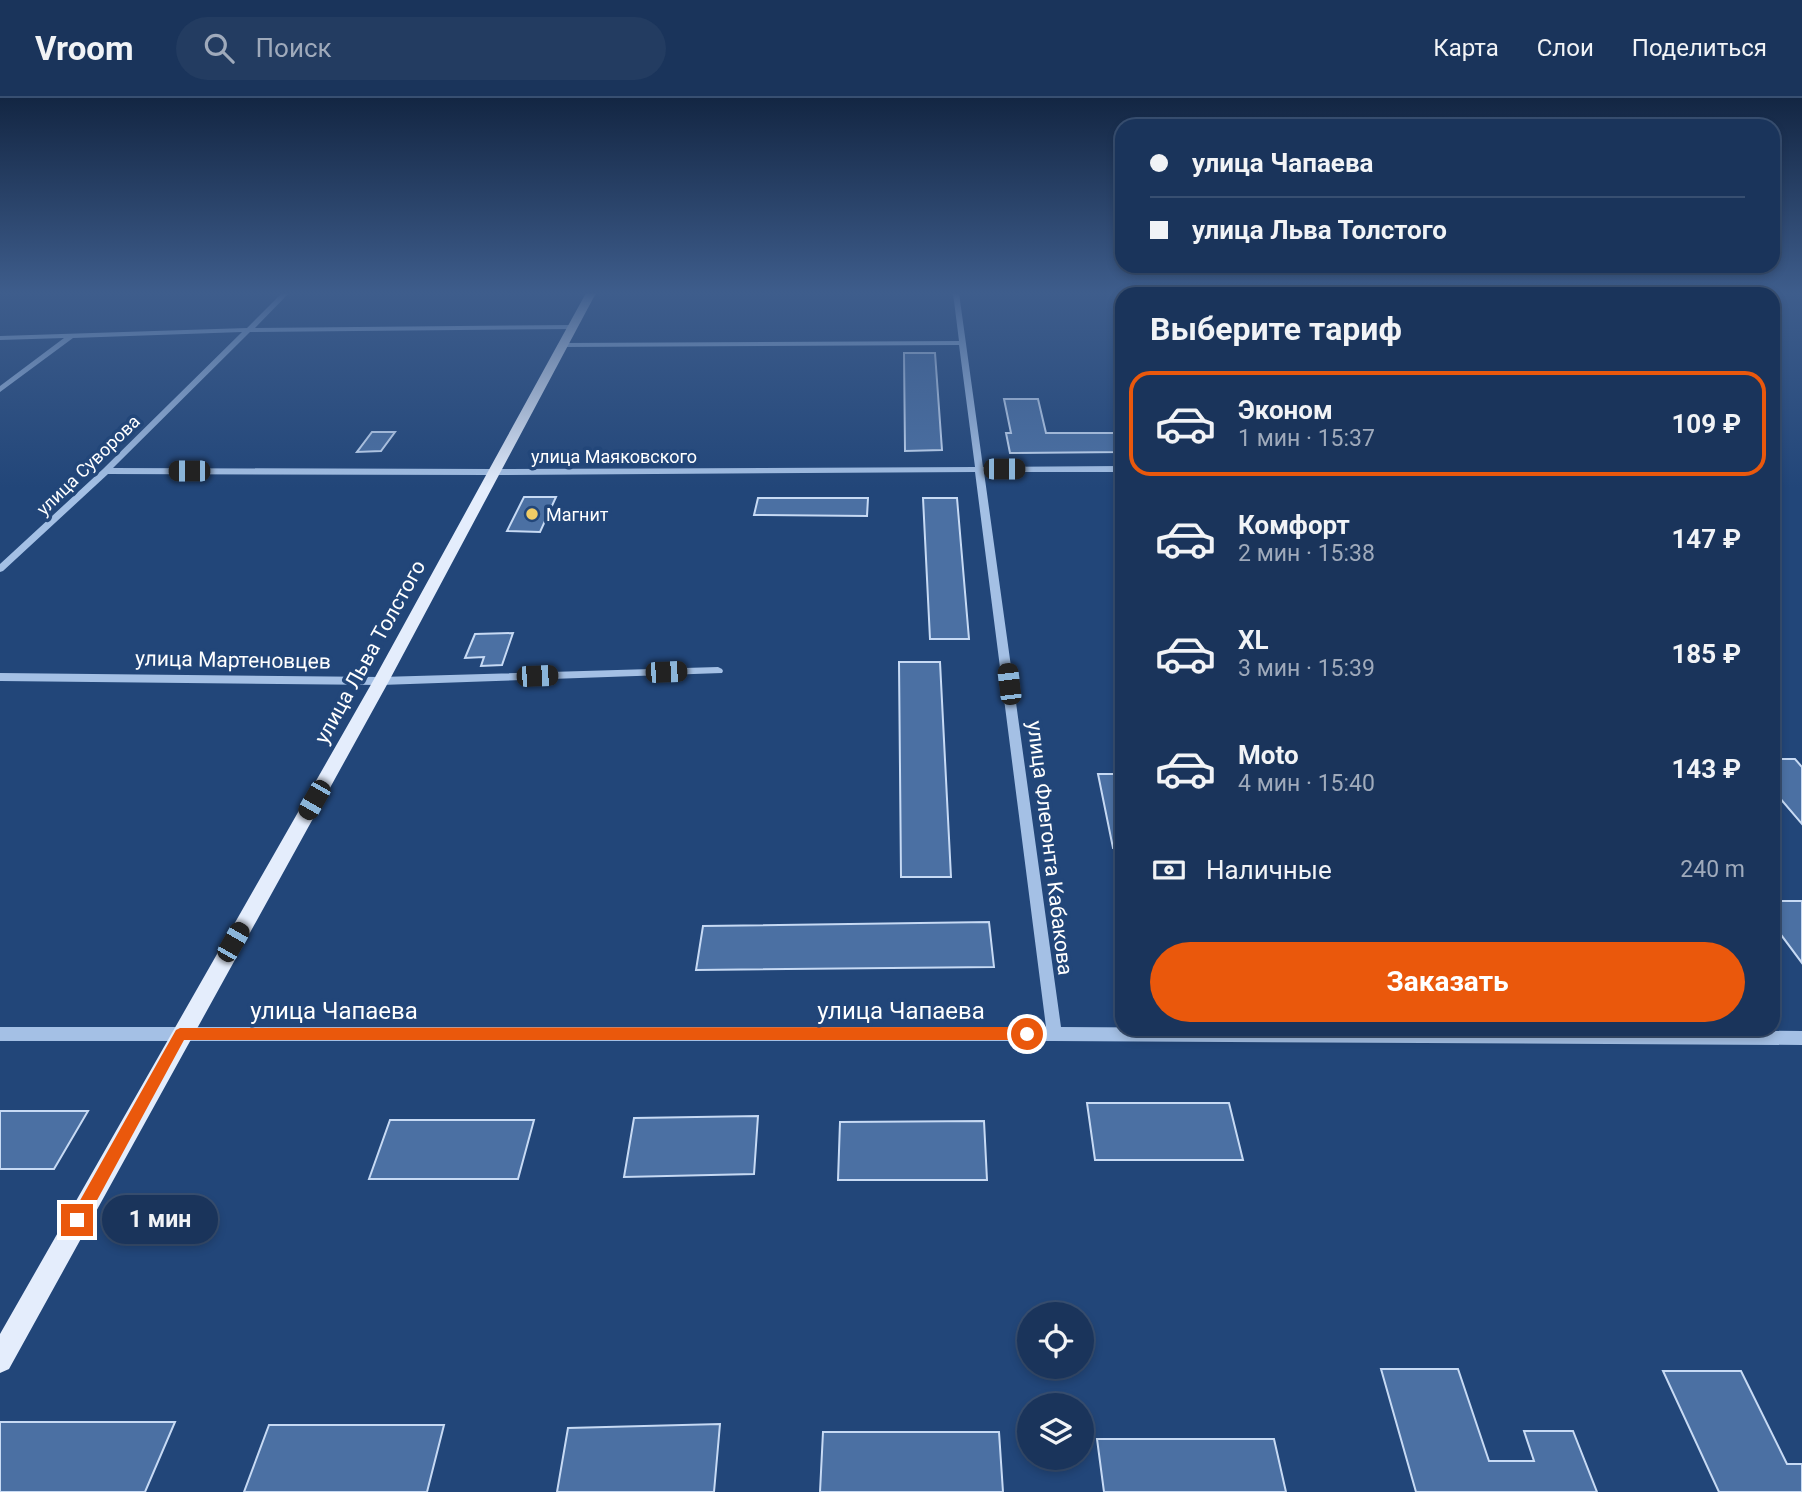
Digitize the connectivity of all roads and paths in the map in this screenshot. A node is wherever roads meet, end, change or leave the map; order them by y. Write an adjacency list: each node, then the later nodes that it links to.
1 (42, 358): 5 (street)
2 (220, 358): 8 (street, улица Суворова)
3 (555, 358): 9 (main road, улица Льва Толстого)
4 (965, 358): 7 (street, улица Флегонта Кабакова)
5 (0, 390)
6 (1115, 469): 7 (street, улица Маяковского)
7 (981, 470): 9 (street, улица Маяковского); 16 (street, улица Флегонта Кабакова)
8 (106, 471): 9 (street, улица Маяковского); 10 (street, улица Суворова)
9 (494, 472): 13 (main road, улица Льва Толстого)
10 (0, 569)
11 (718, 671): 13 (street, улица Мартеновцев)
12 (0, 677): 13 (street, улица Мартеновцев)
13 (381, 681): 15 (main road, улица Льва Толстого)
14 (0, 1034): 15 (street, улица Чапаева)
15 (180, 1034): 16 (street, улица Чапаева); 20 (main road, улица Льва Толстого)
16 (1054, 1034): 17 (street, улица Чапаева)
17 (1115, 1034)
18 (1428, 1036): 19 (street, улица Чапаева)
19 (1802, 1038)
20 (0, 1360)

